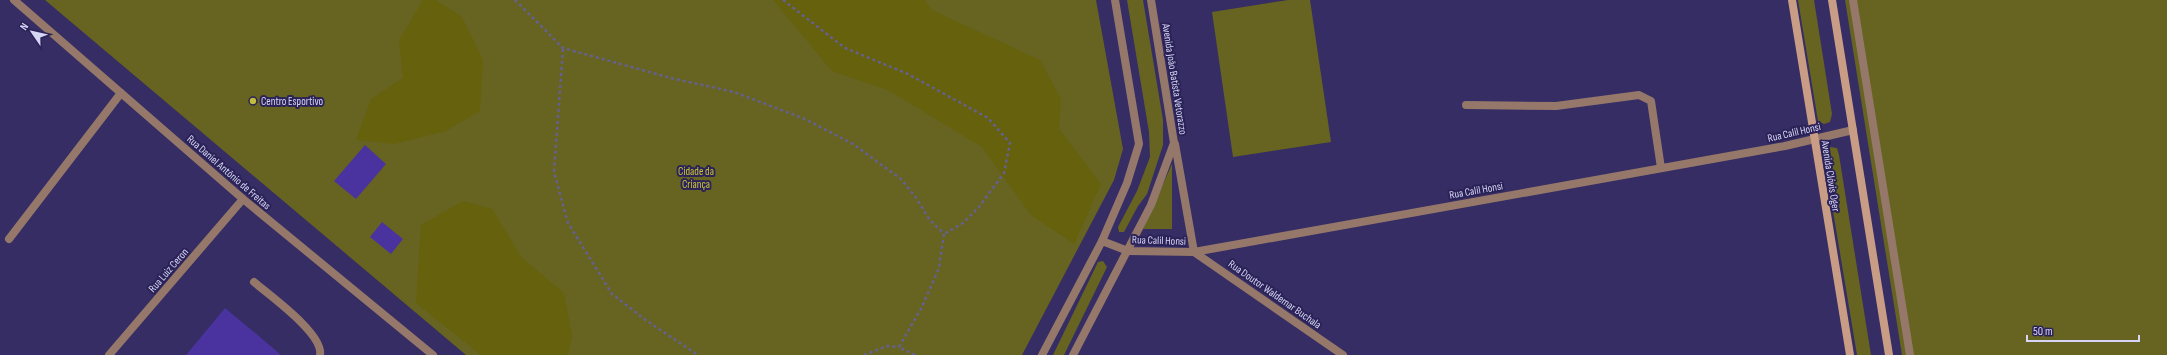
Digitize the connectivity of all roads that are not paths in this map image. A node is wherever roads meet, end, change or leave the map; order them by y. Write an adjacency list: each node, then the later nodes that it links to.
1 (14, 0): 7 (street, Rua Daniel Antônio de Freitas)
2 (1115, 0): 15 (street)
3 (1151, 0): 11 (street, Avenida João Batista Vetorazzo)
4 (1792, 0): 10 (main road, Avenida Clóvis Oger)
5 (1832, 0): 9 (main road)
6 (1853, 0): 27 (street)
7 (121, 93): 13 (street, Rua Daniel Antônio de Freitas); 14 (street)
8 (1466, 105): 12 (street)
9 (1853, 130): 10 (street, Rua Calil Honsi); 26 (main road)
10 (1814, 139): 12 (street, Rua Calil Honsi); 25 (main road, Avenida Clóvis Oger)
11 (1174, 143): 16 (street, Avenida João Batista Vetorazzo); 17 (street)
12 (1661, 168): 17 (street, Rua Calil Honsi)
13 (243, 199): 19 (street, Rua Luiz Ceron); 21 (street, Rua Daniel Antônio de Freitas)
14 (9, 239)
15 (1102, 241): 16 (street, Rua Calil Honsi); 22 (street)
16 (1128, 251): 17 (street, Rua Calil Honsi); 23 (street, Avenida João Batista Vetorazzo)
17 (1194, 252): 24 (street, Rua Doutor Waldemar Buchala)
18 (254, 282): 20 (street)
19 (109, 355)
20 (320, 355)
21 (433, 355)
22 (1042, 355)
23 (1073, 355)
24 (1343, 355)
25 (1850, 355)
26 (1889, 355)
27 (1910, 355)

